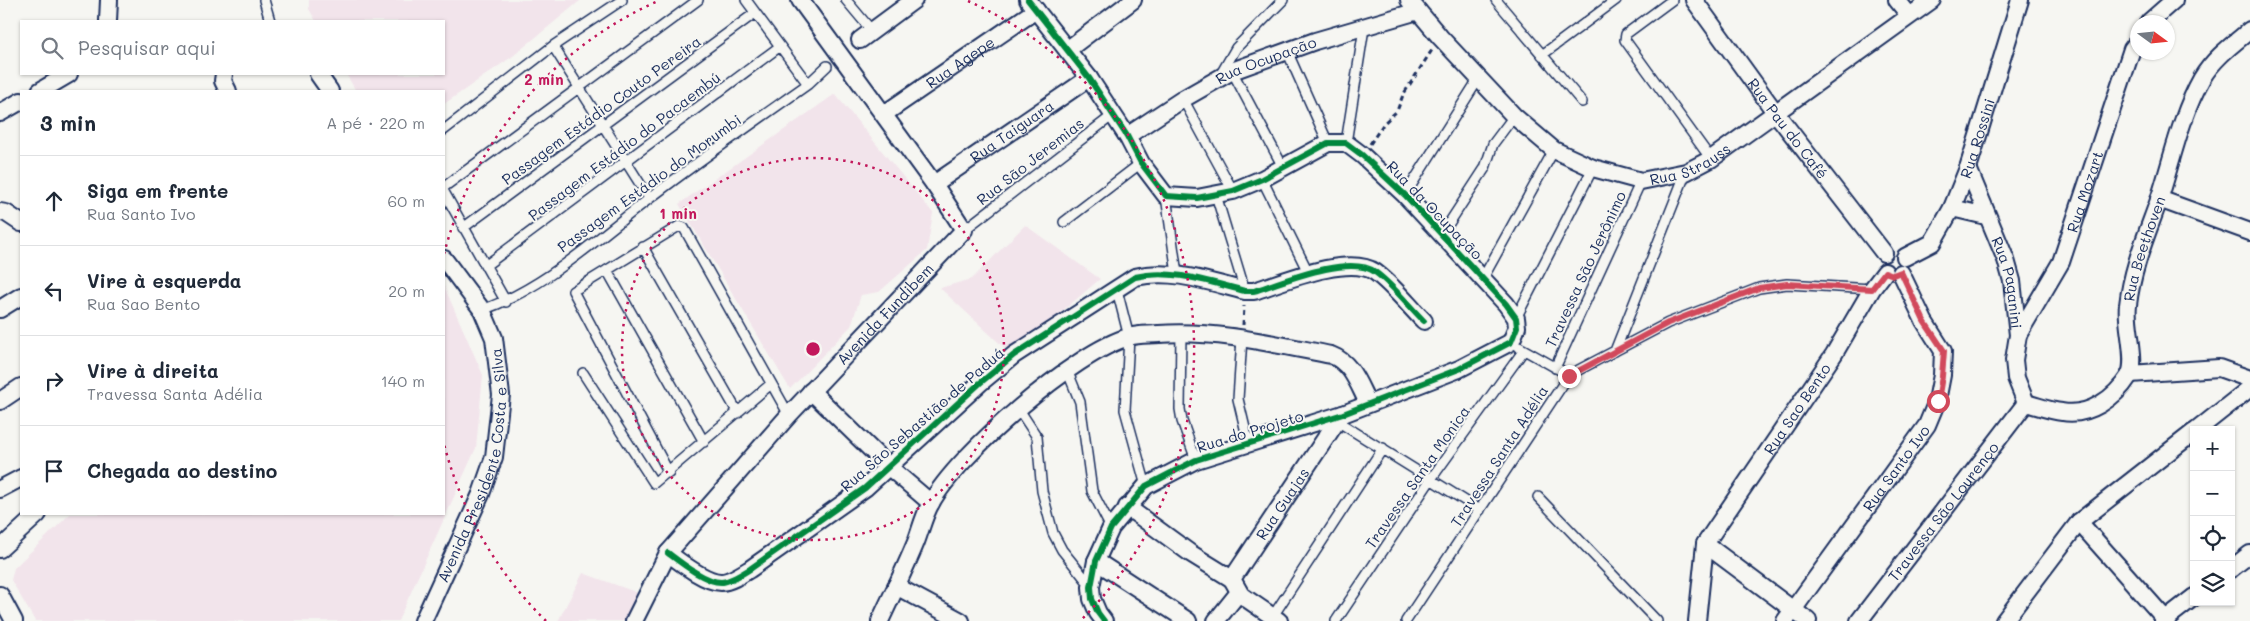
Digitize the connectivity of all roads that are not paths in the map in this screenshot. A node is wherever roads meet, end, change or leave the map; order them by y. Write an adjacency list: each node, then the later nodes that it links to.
1 (109, 0): 24 (street)
2 (264, 0): 25 (lane)
3 (622, 0): 29 (lane)
4 (698, 0): 43 (lane)
5 (746, 0): 21 (lane)
6 (800, 0): 52 (street)
7 (846, 0): 28 (lane)
8 (914, 0): 28 (street)
9 (1133, 0): 31 (street)
10 (1283, 0): 39 (lane)
11 (1496, 0): 33 (lane)
12 (1616, 0): 33 (lane)
13 (1672, 0): 61 (lane)
14 (1694, 0): 50 (street, Rua Pau do Café)
15 (1897, 0): 22 (street)
16 (1932, 0): 22 (street, Rua Strauss)
17 (2020, 0): 66 (street, Rua Rossini)
18 (2174, 0): 23 (street)
19 (1032, 5): 31 (street); 52 (street, Rua Agepe)
20 (1413, 6): 26 (street, Rua Ocupação); 41 (street, Rua Strauss)
21 (755, 13): 30 (lane); 55 (lane, Passagem Estádio Couto Pereira)
22 (1909, 15): 50 (street, Rua Strauss)
23 (2157, 15)
24 (108, 20)
25 (270, 20)
26 (1364, 28): 32 (street, Rua Ocupação); 59 (lane)
27 (2250, 30): 78 (street, Rua Beethoven)
28 (866, 36)
29 (554, 46): 43 (lane); 56 (lane)
30 (779, 48): 42 (lane); 62 (lane, Passagem Estádio do Pacaembú)
31 (1067, 50): 40 (street)
32 (1287, 51): 39 (street, Rua Ocupação); 58 (lane)
33 (1542, 55): 49 (lane)
34 (2130, 55): 106 (street, Rua Mozart)
35 (827, 66): 42 (lane, Passagem Estádio do Morumbi)
36 (67, 75): 44 (street)
37 (224, 75): 45 (street)
38 (319, 75): 46 (street)
39 (1225, 75): 47 (street, Rua Ocupação); 64 (lane)
40 (1089, 78): 53 (street); 70 (street, Rua Taiguara)
41 (1479, 78): 54 (street, Rua Strauss); 74 (lane)
42 (808, 84): 77 (lane, Passagem Estádio do Morumbi)
43 (579, 87): 55 (lane); 71 (lane)
44 (42, 90)
45 (227, 90)
46 (329, 90)
47 (1183, 99): 57 (street, Rua Ocupação); 72 (lane)
48 (20, 102): 51 (street)
49 (1582, 102)
50 (1775, 112): 61 (street, Rua Strauss); 91 (street, Rua Pau do Café)
51 (0, 113)
52 (884, 114): 70 (street)
53 (1113, 114): 57 (street); 85 (lane, Rua São Jeremias)
54 (1514, 116): 60 (street, Rua Strauss); 87 (lane)
55 (603, 126): 62 (lane); 84 (lane, Passagem Estádio Couto Pereira)
56 (445, 129)
57 (1127, 136): 63 (street)
58 (1328, 143): 59 (street); 64 (street)
59 (1346, 143): 74 (street, Rua da Ocupação)
60 (1554, 150): 65 (street, Rua Strauss); 95 (lane)
61 (1711, 159): 67 (street, Rua Strauss)
62 (626, 163): 77 (lane); 90 (lane, Passagem Estádio do Pacaembú)
63 (1141, 164): 75 (street); 83 (lane)
64 (1282, 167): 68 (street)
65 (1593, 168): 69 (street, Rua Strauss); 103 (lane)
66 (1968, 168): 79 (street, Rua Rossini); 81 (street, Rua Paganini)
67 (1686, 172): 69 (street, Rua Strauss); 110 (lane)
68 (1262, 179): 72 (street); 94 (lane)
69 (1641, 181): 111 (lane, Travessa São Jerônimo)
70 (934, 184): 85 (street)
71 (445, 186)
72 (1232, 191): 76 (street)
73 (445, 194): 84 (lane)
74 (1405, 195): 87 (street, Rua da Ocupação)
75 (1166, 196): 76 (street); 93 (lane)
76 (1216, 196): 98 (lane)
77 (650, 198): 100 (lane, Passagem Estádio do Morumbi)
78 (2159, 199): 86 (street); 114 (street, Rua Beethoven)
79 (1952, 208): 81 (street); 91 (street, Rua Rossini)
80 (0, 212): 82 (street)
81 (1986, 216): 106 (street, Rua Paganini)
82 (20, 222)
83 (1064, 222)
84 (463, 228): 90 (lane)
85 (964, 230): 120 (street, Avenida Fundibem)
86 (2250, 232)
87 (1442, 234): 95 (street, Rua da Ocupação)
88 (643, 247): 92 (lane); 117 (lane); 125 (lane)
89 (445, 260): 102 (street, Avenida Presidente Costa e Silva)
90 (485, 266): 100 (lane)
91 (1897, 267): 96 (street, Rua Sao Bento); 159 (street, Rua Santo Ivo)
92 (607, 270): 130 (lane); 135 (lane)
93 (1177, 274): 97 (street, Rua São Sebastião de Paduá); 98 (street, Rua São Sebastião de Paduá)
94 (1309, 274): 98 (street); 104 (street)
95 (1483, 278): 103 (street, Rua da Ocupação)
96 (1872, 289): 110 (lane, Travessa Santa Adélia); 147 (street, Rua Sao Bento)
97 (1116, 290): 107 (lane); 134 (street, Rua São Sebastião de Paduá)
98 (1245, 291)
99 (20, 297): 101 (street)
100 (506, 302): 102 (lane, Passagem Estádio do Morumbi)
101 (0, 309)
102 (482, 310): 163 (street, Avenida Presidente Costa e Silva)
103 (1516, 318): 109 (street)
104 (1424, 321)
105 (1181, 333): 107 (street); 108 (street); 133 (lane)
106 (2018, 335): 123 (street, Rua Paganini)
107 (1129, 336): 112 (street); 138 (lane)
108 (1242, 338): 122 (street); 131 (lane)
109 (1518, 346): 111 (lane); 122 (street); 137 (lane, Travessa Santa Monica)
110 (1615, 351): 115 (lane, Travessa Santa Adélia)
111 (1555, 368): 115 (lane)
112 (1067, 370): 124 (street); 146 (lane)
113 (583, 373): 135 (lane)
114 (2130, 374): 116 (street); 123 (street)
115 (1569, 376): 143 (lane, Travessa Santa Adélia)
116 (2250, 378)
117 (771, 384): 125 (lane); 126 (lane)
118 (20, 388): 121 (street)
119 (2250, 388): 128 (street)
120 (812, 391): 126 (street, Avenida Fundibem); 134 (street)
121 (0, 401)
122 (1368, 403): 127 (street, Rua do Projeto)
123 (2026, 403): 175 (street, Travessa São Lourenço)
124 (1018, 408): 141 (street); 155 (lane)
125 (738, 413): 130 (lane)
126 (789, 415): 149 (street, Avenida Fundibem)
127 (1340, 417): 131 (street, Rua do Projeto); 132 (lane); 153 (street, Rua Guajas)
128 (2201, 426)
129 (2190, 435): 145 (street)
130 (704, 442): 135 (lane)
131 (1249, 445): 133 (street, Rua do Projeto)
132 (1383, 448): 137 (lane); 160 (lane)
133 (1196, 460): 138 (street, Rua do Projeto)
134 (889, 467): 141 (street); 149 (street, Rua São Sebastião de Paduá)
135 (669, 473)
136 (20, 479): 139 (street)
137 (1431, 479): 143 (lane); 170 (lane, Travessa Santa Monica)
138 (1146, 486): 142 (street, Rua do Projeto)
139 (0, 489)
140 (1538, 497): 172 (lane)
141 (931, 503): 154 (street)
142 (1127, 507): 146 (street, Rua do Projeto); 153 (street)
143 (1480, 510): 171 (lane, Travessa Santa Adélia)
144 (37, 515): 148 (street)
145 (2079, 522): 161 (street); 176 (street)
146 (1111, 528): 151 (street, Rua do Projeto)
147 (1705, 544): 159 (street); 173 (street)
148 (0, 549)
149 (668, 553): 164 (street, Avenida Fundibem)
150 (2250, 554): 152 (street)
151 (1096, 561): 155 (street, Rua do Projeto); 168 (street)
152 (2235, 565)
153 (1232, 579): 157 (street)
154 (896, 586): 165 (street); 166 (street)
155 (1091, 587): 167 (street, Rua do Projeto)
156 (0, 595): 162 (street)
157 (1240, 595): 160 (street); 169 (street)
158 (2190, 600): 161 (street)
159 (1789, 616): 174 (street)
160 (1276, 619)
161 (2165, 620)
162 (14, 621)
163 (423, 621)
164 (634, 621)
165 (880, 621)
166 (961, 621)
167 (1104, 621)
168 (1188, 621)
169 (1216, 621)
170 (1336, 621)
171 (1406, 621)
172 (1657, 621)
173 (1697, 621)
174 (1808, 621)
175 (1859, 621)
176 (2004, 621)

